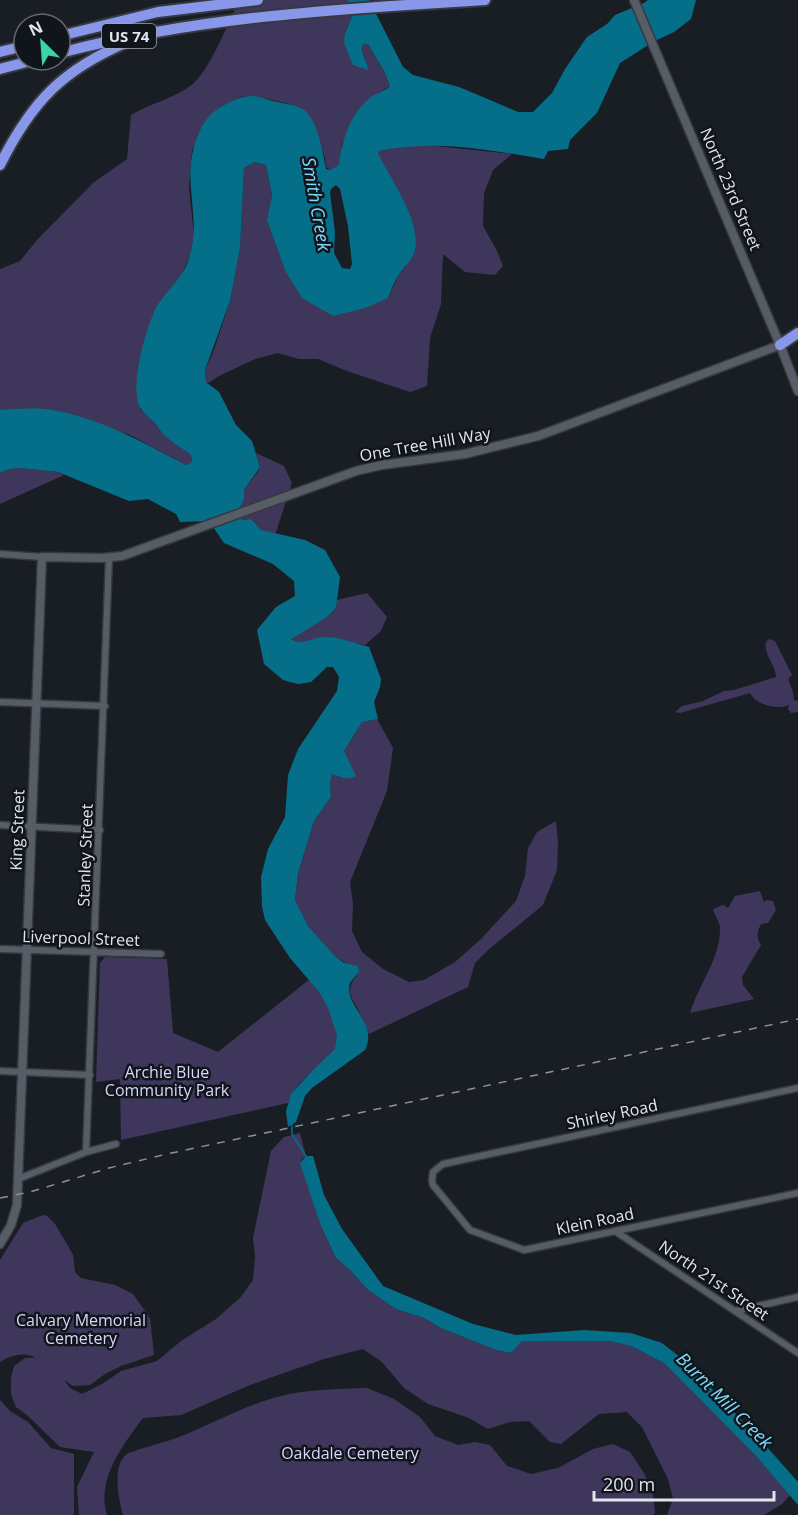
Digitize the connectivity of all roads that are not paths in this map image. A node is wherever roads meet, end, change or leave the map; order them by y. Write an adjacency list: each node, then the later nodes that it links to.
1 (258, 0): 4 (highway)
2 (485, 0): 5 (highway, US 74)
3 (634, 0): 11 (street, North 23rd Street)
4 (198, 3): 6 (highway, US 74)
5 (164, 30): 7 (highway, US 74); 8 (highway)
6 (72, 33)
7 (72, 50)
8 (0, 165)
9 (798, 333): 11 (highway)
10 (798, 342): 11 (highway)
11 (780, 345): 12 (street, North 23rd Street); 15 (street, One Tree Hill Way)
12 (798, 391)
13 (0, 554): 14 (street, One Tree Hill Way)
14 (42, 557): 15 (street, One Tree Hill Way); 17 (street, King Street)
15 (110, 558): 18 (street, Stanley Street)
16 (0, 702): 17 (street)
17 (36, 704): 18 (street); 20 (street, King Street)
18 (105, 706): 21 (street, Stanley Street)
19 (0, 825): 20 (street)
20 (33, 826): 21 (street); 23 (street, King Street)
21 (100, 830): 24 (street, Stanley Street)
22 (0, 949): 23 (street, Liverpool Street)
23 (27, 950): 24 (street, Liverpool Street); 27 (street, King Street)
24 (95, 952): 25 (street, Liverpool Street); 28 (street, Stanley Street)
25 (161, 954)
26 (0, 1071): 27 (street)
27 (22, 1072): 28 (street); 33 (street, King Street)
28 (90, 1075): 31 (street, Stanley Street)
29 (798, 1088): 32 (street, Shirley Road)
30 (116, 1144): 31 (street)
31 (86, 1152): 33 (street)
32 (433, 1172): 35 (street, Klein Road)
33 (18, 1179): 36 (street, King Street)
34 (798, 1193): 35 (street, Klein Road)
35 (615, 1231): 38 (street, North 21st Street)
36 (0, 1244)
37 (798, 1297): 38 (street)
38 (736, 1311): 39 (street, North 21st Street)
39 (798, 1353)

